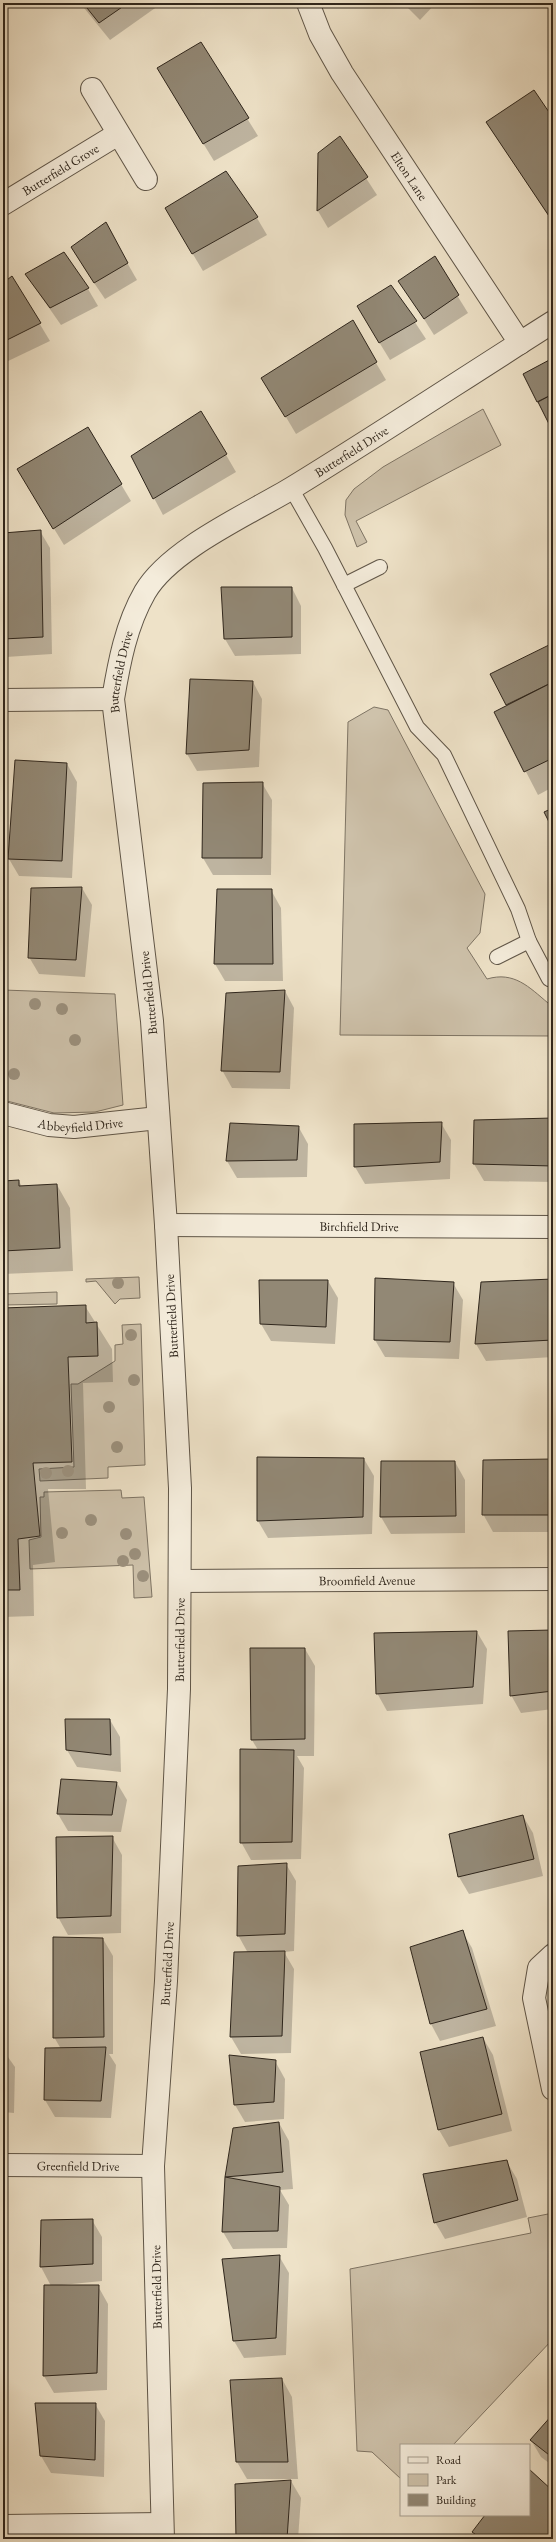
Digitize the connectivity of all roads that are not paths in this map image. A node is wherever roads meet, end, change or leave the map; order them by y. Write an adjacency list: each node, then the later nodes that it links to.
1 (308, 3): 7 (street, Elton Lane)
2 (92, 89): 3 (street)
3 (118, 134): 4 (street); 5 (street, Butterfield Grove)
4 (146, 179)
5 (3, 204)
6 (553, 322): 7 (street, Butterfield Drive)
7 (520, 343): 8 (street, Butterfield Drive)
8 (291, 488): 10 (lane); 11 (street, Butterfield Drive)
9 (380, 567): 10 (lane)
10 (344, 585): 13 (lane)
11 (113, 699): 12 (street); 17 (street, Butterfield Drive)
12 (3, 700)
13 (529, 941): 14 (lane); 15 (lane)
14 (497, 957)
15 (549, 979)
16 (3, 1113): 17 (street, Abbeyfield Drive)
17 (158, 1118): 18 (street, Butterfield Drive)
18 (166, 1225): 19 (street, Birchfield Drive); 21 (street, Butterfield Drive)
19 (553, 1227)
20 (553, 1578): 21 (street, Broomfield Avenue)
21 (181, 1581): 25 (street, Butterfield Drive)
22 (553, 1955): 23 (street)
23 (553, 2089)
24 (3, 2165): 25 (street, Greenfield Drive)
25 (153, 2166): 27 (street, Butterfield Drive)
26 (3, 2526): 27 (street)
27 (162, 2532)

